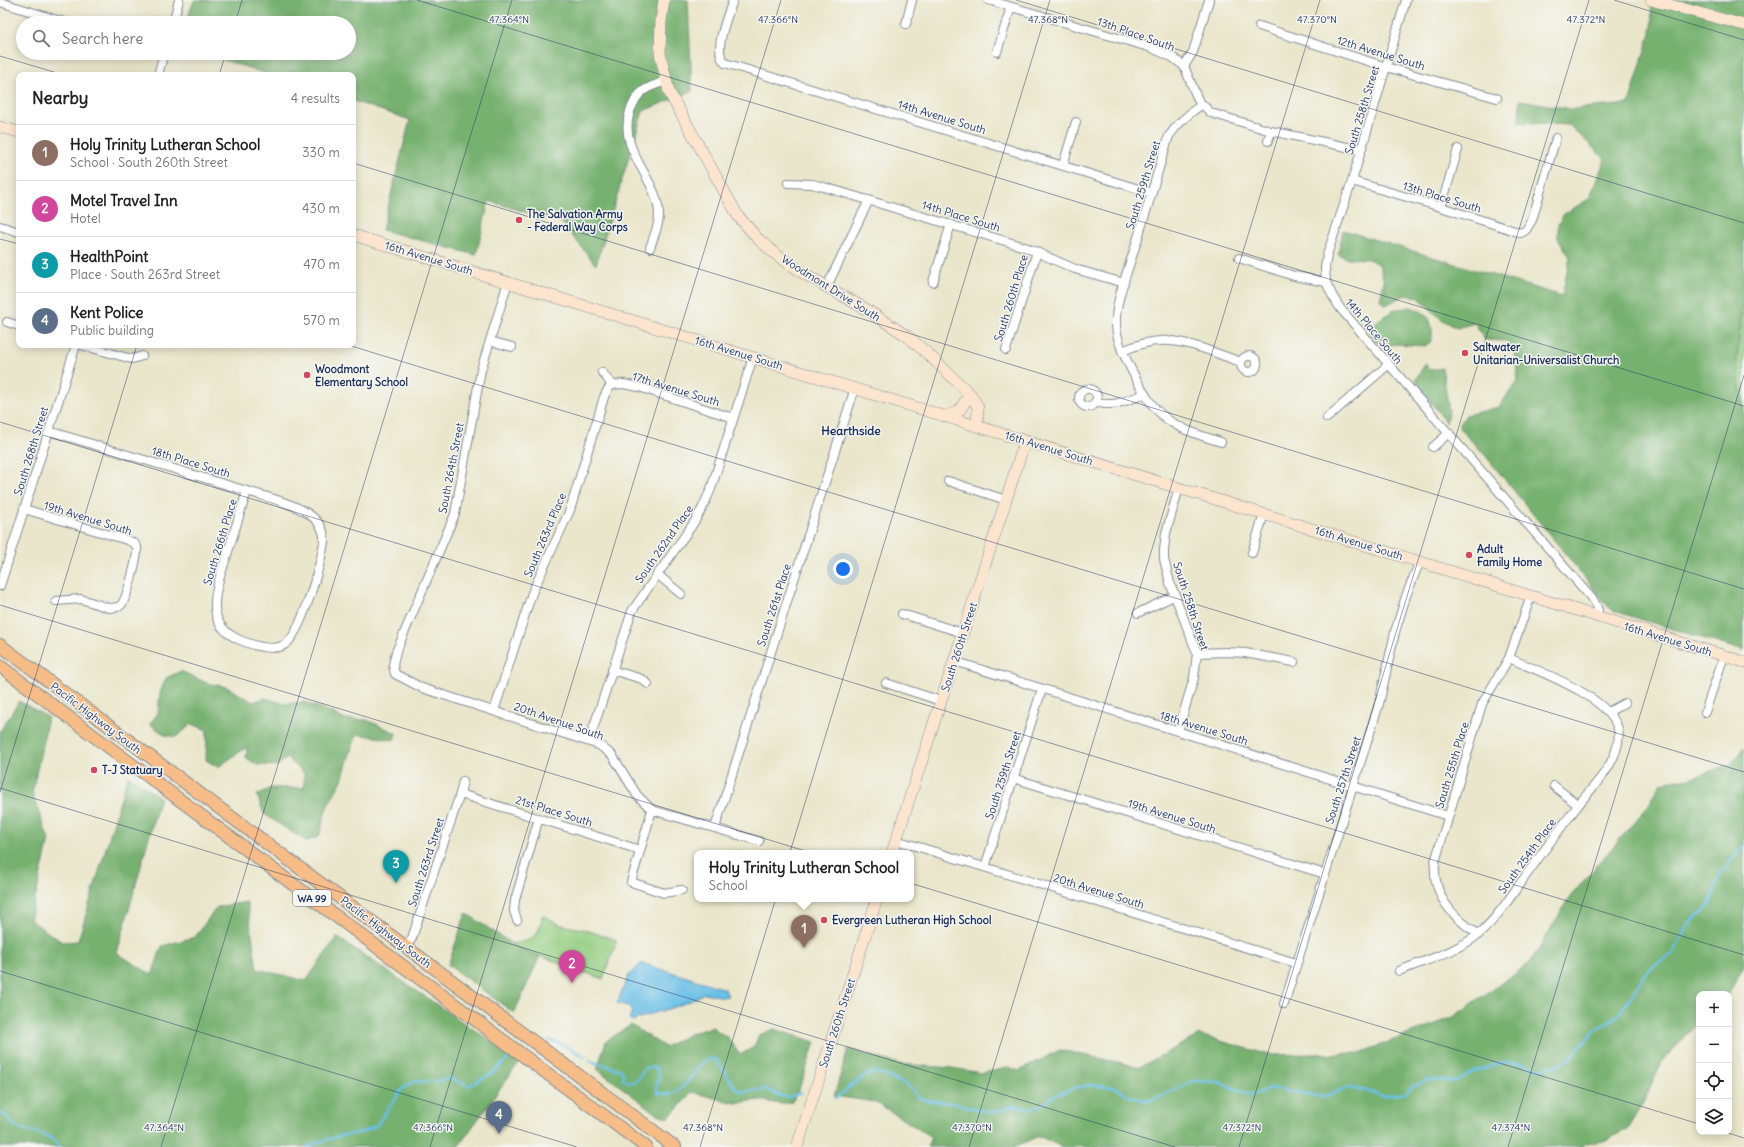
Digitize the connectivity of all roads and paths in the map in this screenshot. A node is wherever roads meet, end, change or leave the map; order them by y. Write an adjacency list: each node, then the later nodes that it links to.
1 (179, 0): 12 (street)
2 (664, 0): 21 (main road, Woodmont Drive South)
3 (733, 0): 32 (street, 14th Avenue South)
4 (912, 0): 13 (street)
5 (988, 0): 10 (street, 13th Place South)
6 (1208, 0): 18 (street)
7 (1406, 0): 19 (street, South 258th Street)
8 (1651, 0): 15 (main road)
9 (0, 2): 11 (street)
10 (1011, 7): 16 (street); 18 (street, 13th Place South)
11 (45, 16)
12 (175, 16)
13 (906, 24)
14 (1259, 26): 19 (street, 12th Avenue South)
15 (1744, 26)
16 (997, 52)
17 (161, 60): 20 (street)
18 (1184, 66): 23 (street)
19 (1386, 66): 22 (street, 12th Avenue South); 31 (street, South 258th Street)
20 (159, 72)
21 (666, 81): 42 (street); 49 (main road, Woodmont Drive South)
22 (1497, 98)
23 (1201, 105): 27 (street); 35 (street, South 259th Street)
24 (1076, 122): 32 (street)
25 (0, 127): 26 (main road)
26 (16, 131)
27 (1271, 131): 29 (street); 31 (street)
28 (1556, 138): 37 (street, 13th Place South)
29 (1268, 141)
30 (1458, 149): 37 (street)
31 (1361, 150): 33 (street, South 258th Street)
32 (1063, 165): 35 (street, 14th Avenue South)
33 (1352, 181): 37 (street, 13th Place South); 47 (street, 14th Place South)
34 (788, 183): 36 (street, 14th Place South)
35 (1152, 193): 48 (street, South 259th Street)
36 (869, 200): 38 (street, 14th Place South); 49 (street)
37 (1441, 207)
38 (951, 224): 43 (street, 14th Place South); 46 (street)
39 (0, 226): 40 (street)
40 (16, 231)
41 (356, 236): 45 (main road, 16th Avenue South)
42 (650, 248)
43 (1036, 252): 48 (street, 14th Place South); 56 (street, South 260th Place)
44 (1239, 258): 47 (street)
45 (508, 282): 52 (street, South 264th Street); 59 (main road, 16th Avenue South)
46 (933, 282)
47 (1326, 282): 61 (street, 14th Place South)
48 (1124, 283): 57 (street, South 259th Street)
49 (827, 286): 65 (main road, Woodmont Drive South)
50 (7, 322): 51 (street)
51 (16, 325)
52 (490, 341): 53 (street); 106 (street, South 264th Street)
53 (512, 347)
54 (75, 348): 72 (street, South 268th Street)
55 (91, 348): 58 (street)
56 (1006, 350)
57 (1122, 351): 60 (street); 66 (street, South 259th Street)
58 (142, 356)
59 (753, 357): 64 (main road, 16th Avenue South); 69 (street, South 262nd Place)
60 (1241, 362)
61 (1388, 365): 70 (street); 73 (street, 14th Place South)
62 (602, 372): 63 (street)
63 (612, 385): 69 (street, 17th Avenue South); 113 (street, South 263rd Place)
64 (855, 388): 68 (main road, 16th Avenue South); 127 (street, South 261st Place)
65 (970, 394): 68 (main road); 71 (main road, Woodmont Drive South)
66 (1145, 394): 67 (street); 75 (street, South 259th Street)
67 (1095, 402)
68 (946, 416): 71 (main road, 16th Avenue South)
69 (733, 418): 85 (street, South 262nd Place)
70 (1327, 418)
71 (977, 426): 74 (main road, 16th Avenue South)
72 (49, 431): 79 (street, 18th Place South); 81 (street, South 268th Street)
73 (1449, 433): 76 (street); 93 (street, 14th Place South)
74 (1025, 441): 78 (main road, 16th Avenue South); 80 (main road, South 260th Street)
75 (1221, 442)
76 (1433, 448)
77 (948, 481): 80 (street)
78 (1179, 488): 82 (main road, 16th Avenue South); 88 (street, South 258th Street)
79 (247, 491): 95 (street, 18th Place South); 95 (street, South 266th Place)
80 (1006, 500): 94 (main road, South 260th Street)
81 (24, 509): 86 (street, South 268th Street); 90 (street, 19th Avenue South)
82 (1264, 514): 83 (street); 84 (main road, 16th Avenue South)
83 (1252, 553)
84 (1420, 561): 89 (main road, 16th Avenue South); 120 (street, South 257th Street)
85 (657, 574): 87 (street); 105 (street, South 262nd Place)
86 (0, 586)
87 (681, 594)
88 (1176, 596): 91 (street); 97 (street, South 258th Street)
89 (1531, 596): 93 (main road, 16th Avenue South); 100 (street, South 255th Place)
90 (56, 601)
91 (1138, 613)
92 (902, 614): 94 (street)
93 (1596, 617): 99 (main road, 16th Avenue South)
94 (963, 633): 101 (main road, South 260th Street)
95 (285, 644)
96 (0, 645): 110 (main road, Pacific Highway South / WA 99)
97 (1197, 654): 102 (street); 116 (street, South 258th Street)
98 (0, 655): 110 (main road)
99 (1724, 656): 103 (main road, 16th Avenue South); 115 (street)
100 (1508, 658): 114 (street); 125 (street, South 255th Place)
101 (954, 661): 109 (street, 18th Avenue South); 111 (main road, South 260th Street)
102 (1294, 662)
103 (1744, 662)
104 (0, 666): 134 (main road, Pacific Highway South / WA 99)
105 (612, 670): 108 (street); 117 (street, South 262nd Place)
106 (395, 674): 113 (street, 20th Avenue South)
107 (886, 683): 111 (street)
108 (648, 684)
109 (1042, 689): 116 (street, 18th Avenue South); 118 (street, South 259th Street)
110 (59, 690): 137 (main road, Pacific Highway South / WA 99)
111 (941, 701): 128 (main road, South 260th Street)
112 (1625, 703): 114 (street)
113 (494, 710): 117 (street, 20th Avenue South)
114 (1608, 712): 123 (street, South 254th Place)
115 (1705, 712)
116 (1178, 731): 120 (street, 18th Avenue South)
117 (589, 741): 124 (street, 20th Avenue South)
118 (1013, 778): 132 (street, South 259th Street); 133 (street, 19th Avenue South)
119 (462, 781): 122 (street, South 263rd Street)
120 (1353, 786): 125 (street, 18th Avenue South); 133 (street, South 257th Street)
121 (1554, 786): 123 (street)
122 (460, 794): 126 (street, 21st Place South); 142 (street, South 263rd Street)
123 (1578, 804): 140 (street, South 254th Place)
124 (652, 810): 127 (street, 20th Avenue South); 130 (street)
125 (1448, 816): 140 (street, South 255th Place)
126 (539, 818): 130 (street, 21st Place South); 138 (street)
127 (715, 828): 129 (street, 20th Avenue South)
128 (896, 840): 131 (main road, South 260th Street); 132 (street, 20th Avenue South)
129 (759, 841)
130 (640, 850): 135 (street)
131 (893, 850)
132 (985, 867): 143 (street, 20th Avenue South)
133 (1325, 874): 143 (street, South 257th Street)
134 (298, 887): 137 (main road); 139 (main road, Pacific Highway South / WA 99)
135 (682, 890)
136 (876, 902): 148 (main road, South 260th Street)
137 (349, 905): 141 (main road, Pacific Highway South / WA 99)
138 (517, 920)
139 (342, 921): 141 (main road); 146 (main road, Pacific Highway South / WA 99)
140 (1478, 934): 144 (street, South 254th Place)
141 (392, 937): 142 (main road, Pacific Highway South / WA 99)
142 (406, 947): 147 (main road, Pacific Highway South / WA 99)
143 (1296, 964): 145 (street, South 257th Street)
144 (1399, 971)
145 (1284, 1004)
146 (646, 1147)
147 (675, 1147)
148 (797, 1147)

